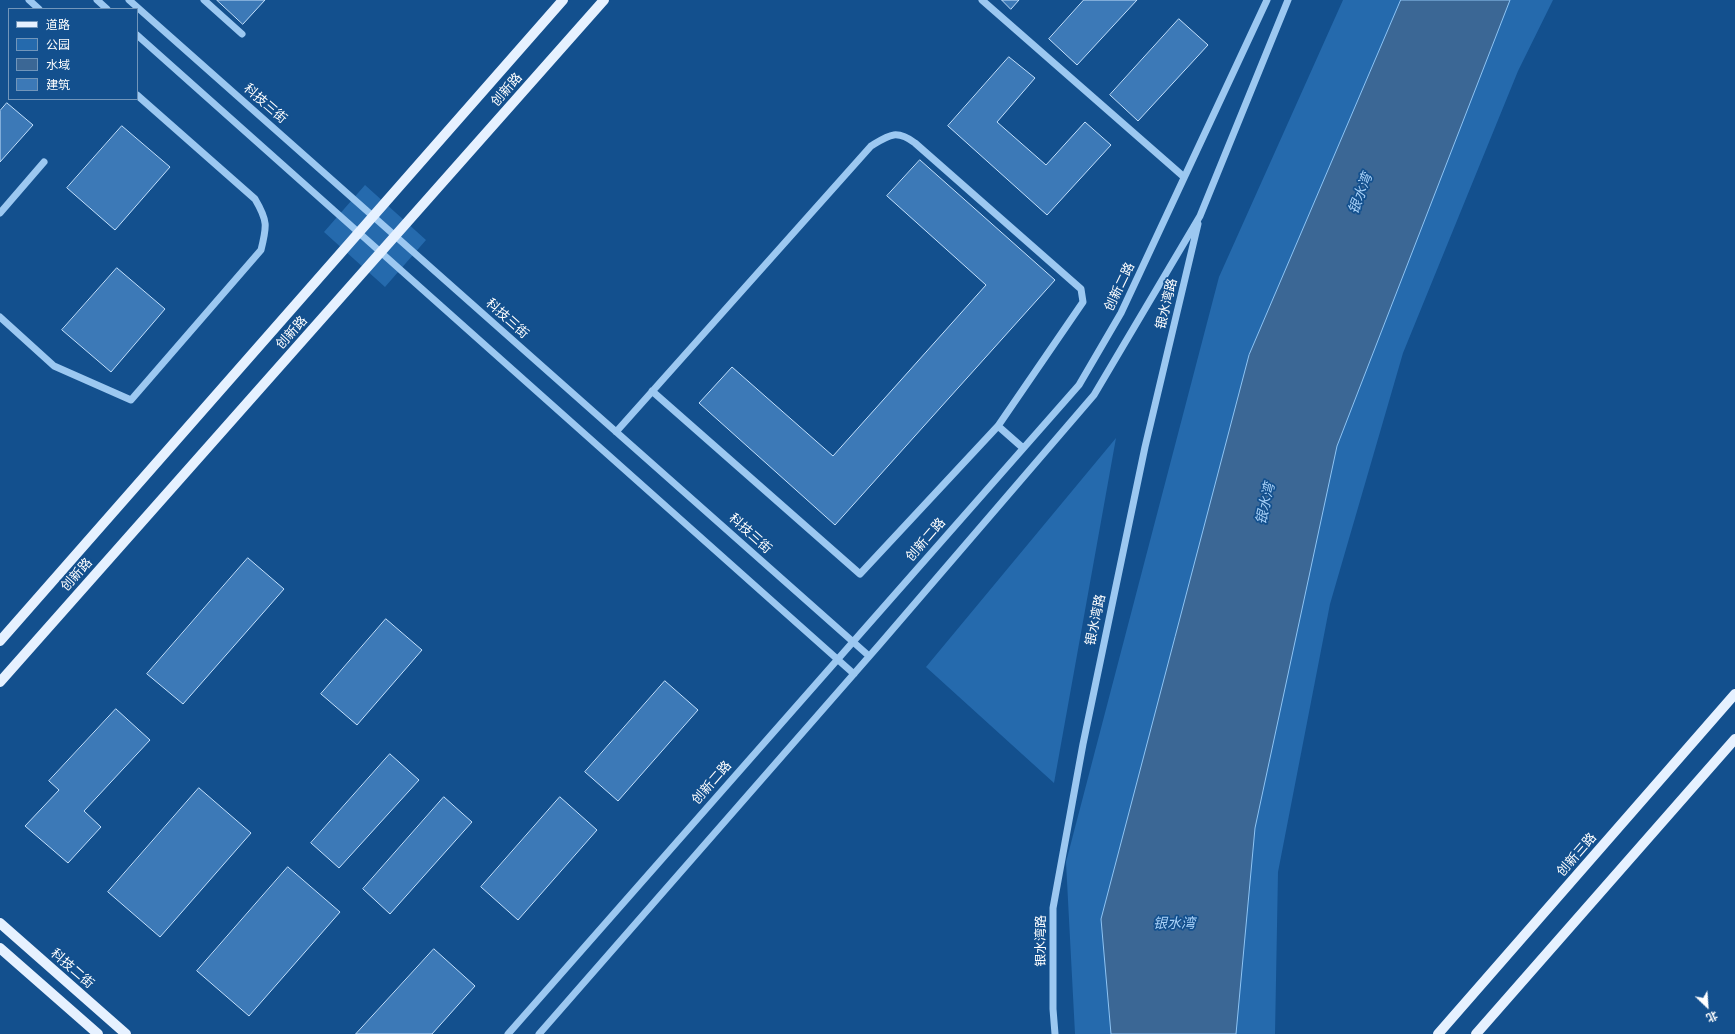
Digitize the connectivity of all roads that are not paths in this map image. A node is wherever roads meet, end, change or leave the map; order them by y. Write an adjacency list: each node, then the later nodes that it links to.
1 (29, 0): 10 (street)
2 (97, 0): 11 (street)
3 (129, 0): 18 (street, 科技三街)
4 (204, 0): 12 (street)
5 (563, 0): 18 (main road, 创新路)
6 (604, 0): 21 (main road, 创新路)
7 (982, 0): 16 (street)
8 (1267, 0): 16 (street, 创新二路)
9 (1288, 0): 19 (street)
10 (38, 8)
11 (106, 8)
12 (242, 34)
13 (138, 36): 20 (street)
14 (138, 96): 23 (street)
15 (44, 162): 17 (street)
16 (1184, 177): 27 (street, 创新二路)
17 (0, 212)
18 (373, 215): 20 (main road, 创新路); 21 (street, 科技三街)
19 (1200, 216): 30 (street); 42 (street, 银水湾路)
20 (358, 232): 22 (street); 28 (main road, 创新路)
21 (396, 236): 22 (main road, 创新路); 26 (street, 科技三街)
22 (381, 252): 31 (street); 33 (main road, 创新路)
23 (0, 317)
24 (652, 391): 25 (street); 25 (street); 26 (street)
25 (998, 426): 27 (street)
26 (616, 432): 29 (street, 科技三街)
27 (1023, 448): 29 (street, 创新二路)
28 (0, 641)
29 (852, 641): 30 (street, 科技三街); 31 (street, 创新二路)
30 (869, 656): 32 (street)
31 (837, 659): 32 (street); 40 (street, 创新二路)
32 (854, 674): 41 (street)
33 (0, 682)
34 (1735, 694): 43 (main road, 创新三路)
35 (1735, 739): 44 (main road)
36 (0, 923): 39 (main road, 科技二街)
37 (0, 948): 38 (main road)
38 (98, 1034)
39 (126, 1034)
40 (508, 1034)
41 (539, 1034)
42 (1055, 1034)
43 (1438, 1034)
44 (1476, 1034)

